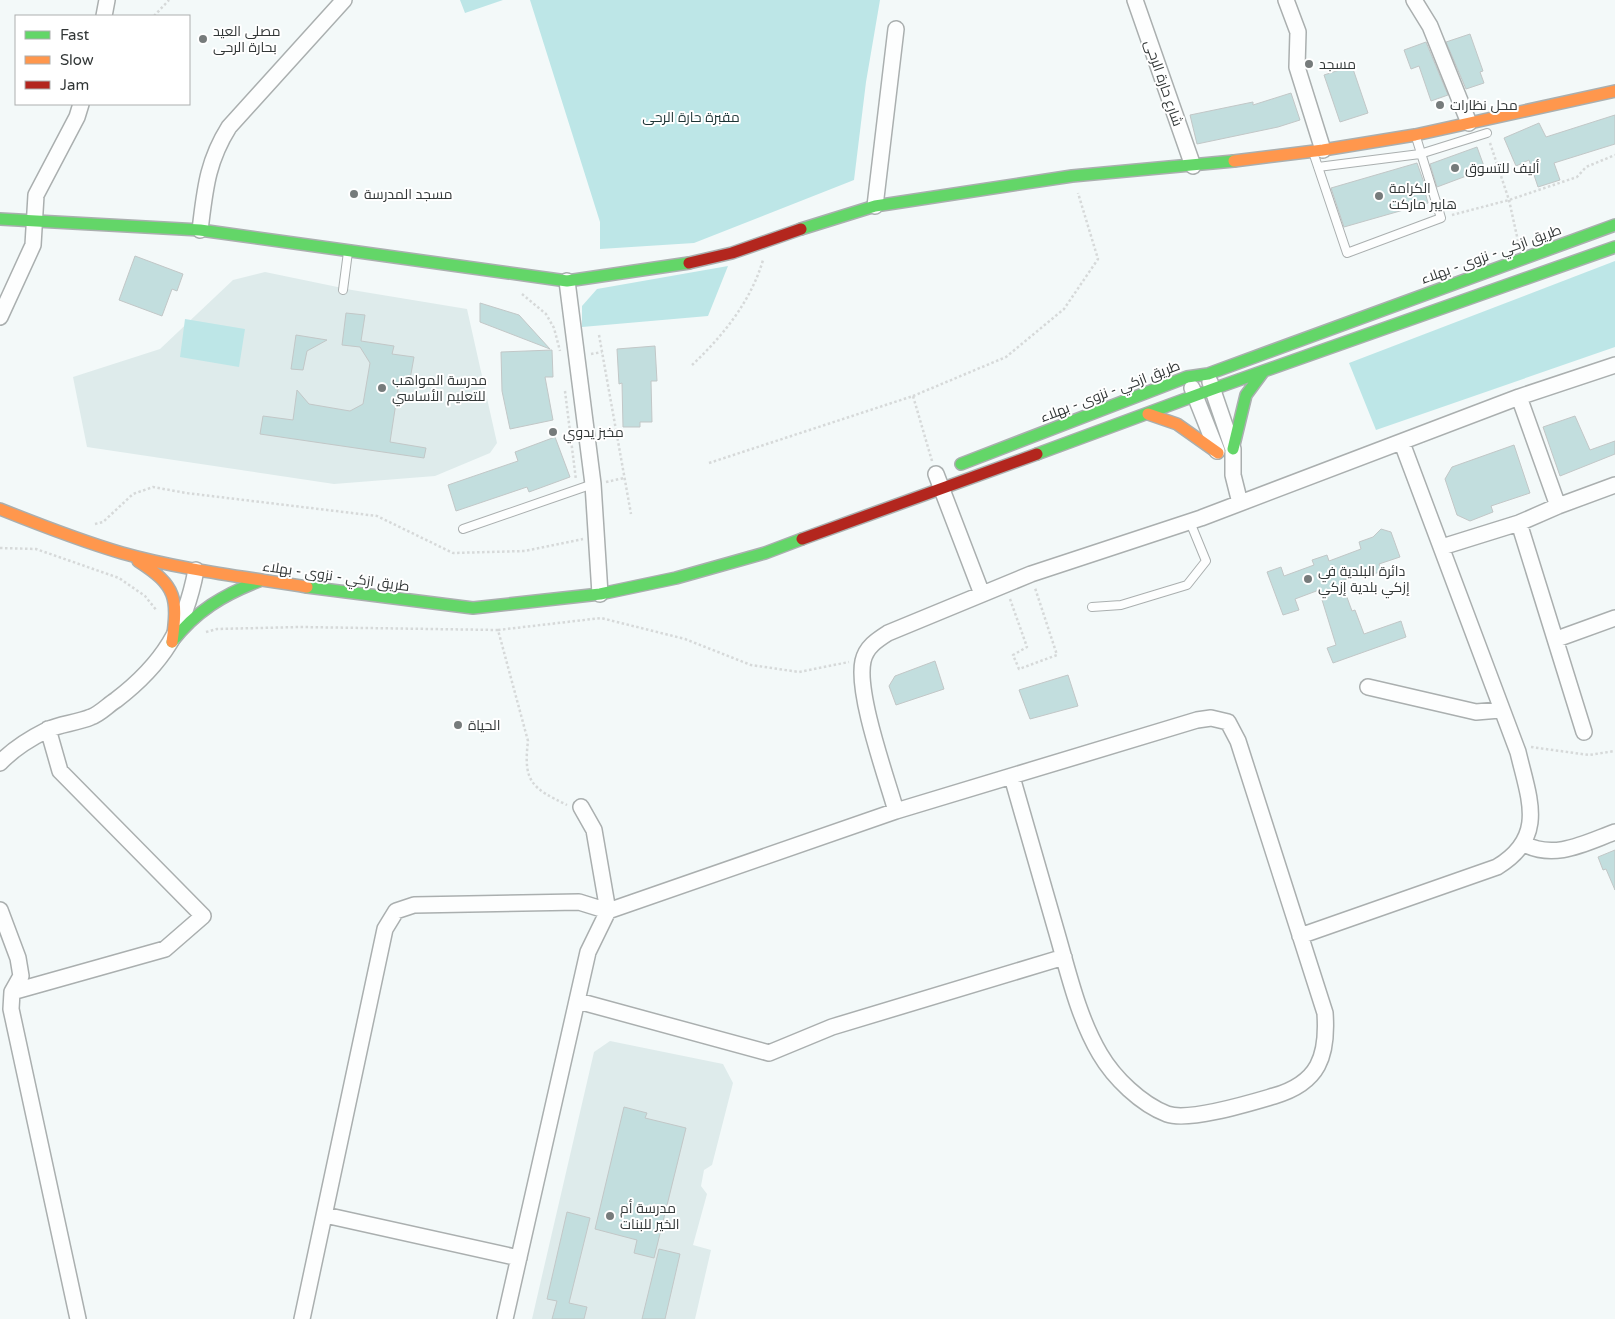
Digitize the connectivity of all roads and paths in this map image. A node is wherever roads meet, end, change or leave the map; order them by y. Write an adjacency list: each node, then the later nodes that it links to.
1 (107, 0): 7 (street)
2 (169, 0): 8 (path)
3 (344, 0): 27 (street)
4 (1135, 0): 18 (street, شارع حارة الرحى)
5 (1286, 0): 15 (street)
6 (1414, 0): 12 (street)
7 (104, 15)
8 (155, 15)
9 (896, 30): 22 (street)
10 (1615, 91): 12 (main road)
11 (80, 105): 25 (street)
12 (1469, 123): 14 (main road)
13 (1486, 133): 16 (lane); 21 (path)
14 (1415, 136): 15 (main road); 16 (lane)
15 (1318, 150): 18 (main road); 19 (lane)
16 (1420, 154): 19 (lane); 23 (lane)
17 (1615, 156): 21 (path)
18 (1193, 166): 20 (main road)
19 (1318, 167): 23 (lane)
20 (1072, 176): 22 (main road); 46 (path)
21 (1509, 200): 23 (path); 31 (path)
22 (875, 206): 28 (main road)
23 (1441, 218)
24 (0, 219): 25 (main road)
25 (34, 221): 27 (main road); 35 (street)
26 (1615, 225): 31 (main road, طريق ازكي - نزوى - بهلاء)
27 (200, 230): 30 (main road)
28 (769, 239): 32 (main road); 38 (path)
29 (1615, 246): 40 (main road, طريق ازكي - نزوى - بهلاء)
30 (348, 252): 32 (main road); 33 (lane)
31 (1522, 258): 41 (main road, طريق ازكي - نزوى - بهلاء)
32 (567, 282): 55 (street)
33 (343, 290)
34 (520, 292): 37 (path)
35 (0, 318)
36 (599, 335): 61 (path)
37 (561, 353)
38 (692, 365)
39 (1615, 365): 47 (street)
40 (1263, 372): 44 (main road, طريق ازكي - نزوى - بهلاء); 50 (main road)
41 (1208, 374): 42 (main road, طريق ازكي - نزوى - بهلاء); 44 (street)
42 (1187, 377): 45 (street); 54 (main road, طريق ازكي - نزوى - بهلاء)
43 (564, 385): 57 (path)
44 (1213, 389): 45 (main road, طريق ازكي - نزوى - بهلاء); 50 (street)
45 (1196, 395): 48 (main road, طريق ازكي - نزوى - بهلاء); 51 (street)
46 (913, 396): 52 (path); 54 (path)
47 (1519, 397): 49 (street); 59 (street)
48 (1148, 414): 51 (main road); 54 (main road, طريق ازكي - نزوى - بهلاء)
49 (1402, 443): 58 (street); 68 (street)
50 (1233, 449): 53 (street)
51 (1218, 453): 53 (street)
52 (709, 463)
53 (1233, 475): 58 (street)
54 (935, 480): 73 (main road, طريق ازكي - نزوى - بهلاء); 77 (street)
55 (593, 484): 57 (lane); 76 (street)
56 (1615, 485): 59 (street)
57 (577, 489): 64 (lane)
58 (1240, 503): 62 (street)
59 (1558, 506): 63 (street)
60 (0, 509): 65 (main road, طريق ازكي - نزوى - بهلاء)
61 (631, 514)
62 (1190, 522): 72 (street); 78 (lane)
63 (1519, 523): 68 (street); 83 (street)
64 (463, 529)
65 (74, 537): 66 (path); 70 (main road, طريق ازكي - نزوى - بهلاء)
66 (576, 539)
67 (756, 542): 73 (main road, طريق ازكي - نزوى - بهلاء)
68 (1442, 547): 87 (street)
69 (0, 548): 79 (path)
70 (123, 553): 71 (main road, طريق ازكي - نزوى - بهلاء); 84 (main road)
71 (196, 570): 74 (main road, طريق ازكي - نزوى - بهلاء); 84 (street)
72 (1031, 574): 75 (street); 75 (path)
73 (676, 578): 76 (main road, طريق ازكي - نزوى - بهلاء)
74 (259, 581): 76 (main road, طريق ازكي - نزوى - بهلاء); 84 (main road)
75 (1005, 586): 77 (street)
76 (600, 594)
77 (982, 594): 85 (street)
78 (1092, 607)
79 (159, 613)
80 (1615, 618): 83 (street)
81 (498, 630): 82 (path); 85 (path); 94 (path)
82 (199, 634)
83 (1556, 639): 89 (street)
84 (172, 642): 88 (street)
85 (863, 660): 95 (street)
86 (1368, 687): 87 (street)
87 (1500, 710): 91 (street)
88 (48, 730): 92 (street); 102 (street)
89 (1584, 732)
90 (1615, 751): 91 (path)
91 (1518, 752): 97 (street)
92 (0, 763)
93 (1012, 776): 95 (street); 100 (street); 101 (street)
94 (581, 807): 99 (street)
95 (896, 811): 99 (street)
96 (1615, 832): 97 (street)
97 (1524, 844): 100 (street)
98 (0, 910): 102 (street)
99 (608, 911): 103 (street); 104 (street)
100 (1300, 936): 101 (street)
101 (1064, 957): 103 (street)
102 (12, 992): 106 (street)
103 (578, 1001): 105 (street)
104 (325, 1215): 105 (street); 107 (street)
105 (519, 1258): 108 (street)
106 (78, 1319)
107 (302, 1319)
108 (505, 1319)

